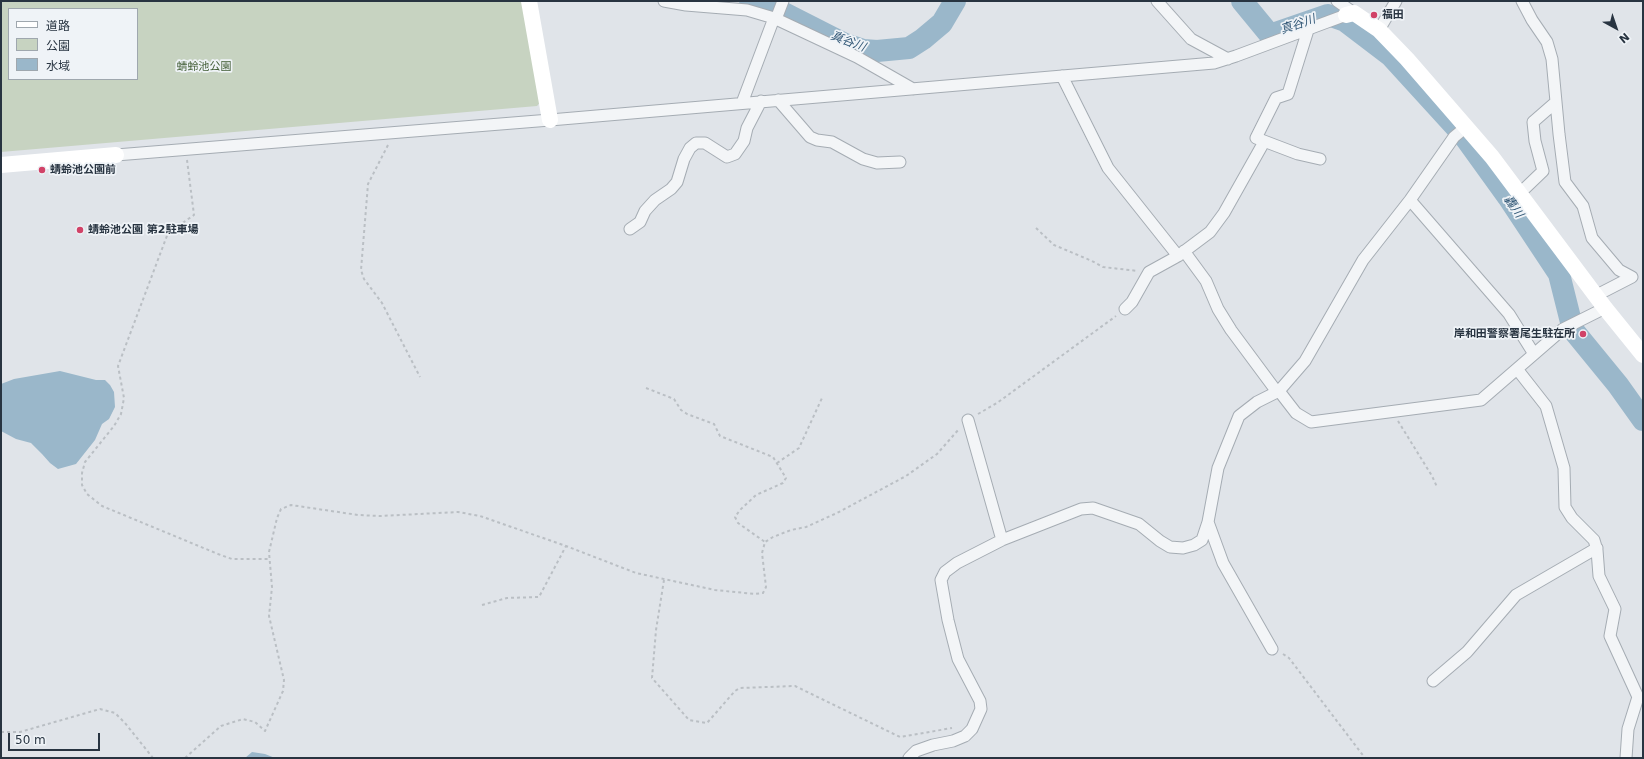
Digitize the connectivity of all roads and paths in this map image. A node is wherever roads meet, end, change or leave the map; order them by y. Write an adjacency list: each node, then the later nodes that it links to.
1 (529, 1): 19 (street)
2 (664, 1): 9 (street)
3 (783, 1): 9 (street)
4 (1157, 1): 12 (street)
5 (1337, 1): 8 (street)
6 (1396, 1): 11 (street)
7 (1522, 1): 17 (street)
8 (1350, 14): 10 (street); 11 (street)
9 (775, 19): 14 (street); 18 (street)
10 (1308, 30): 12 (street); 22 (street)
11 (1379, 30): 20 (street)
12 (1228, 59): 13 (street)
13 (1062, 76): 14 (street); 32 (street)
14 (913, 89): 15 (street)
15 (778, 100): 16 (street); 26 (street)
16 (761, 102): 18 (street); 31 (street)
17 (1556, 102): 28 (street); 34 (street)
18 (742, 103): 19 (street)
19 (550, 120): 21 (street)
20 (1466, 127): 28 (street); 29 (street)
21 (395, 132): 23 (street); 39 (path)
22 (1264, 142): 25 (street); 32 (street)
23 (186, 149): 24 (street); 52 (path)
24 (116, 155): 27 (street)
25 (1320, 159)
26 (900, 162)
27 (1, 165)
28 (1519, 194): 34 (street)
29 (1410, 200): 36 (street); 41 (street)
30 (1036, 228): 33 (path)
31 (630, 229)
32 (1181, 254): 33 (street); 41 (street)
33 (1149, 272): 35 (street)
34 (1600, 302): 36 (street); 37 (street)
35 (1125, 309): 44 (path)
36 (1534, 354): 38 (street)
37 (1643, 355)
38 (1517, 369): 43 (street); 51 (street)
39 (420, 377)
40 (646, 388): 45 (path)
41 (1278, 392): 43 (street); 47 (street)
42 (822, 398): 45 (path)
43 (1394, 411): 46 (path)
44 (968, 420): 48 (street); 49 (path)
45 (777, 463): 49 (path)
46 (1437, 487)
47 (1208, 522): 48 (street); 55 (street)
48 (1002, 540): 61 (street)
49 (765, 542): 53 (path)
50 (566, 546): 52 (path); 53 (path); 54 (path)
51 (1597, 548): 56 (street); 63 (street)
52 (270, 559): 60 (path)
53 (664, 580): 57 (path)
54 (482, 605)
55 (1272, 649): 62 (path)
56 (1433, 681)
57 (955, 728)
58 (1, 732): 59 (path)
59 (153, 758)
60 (185, 758)
61 (908, 758)
62 (1365, 758)
63 (1626, 758)

